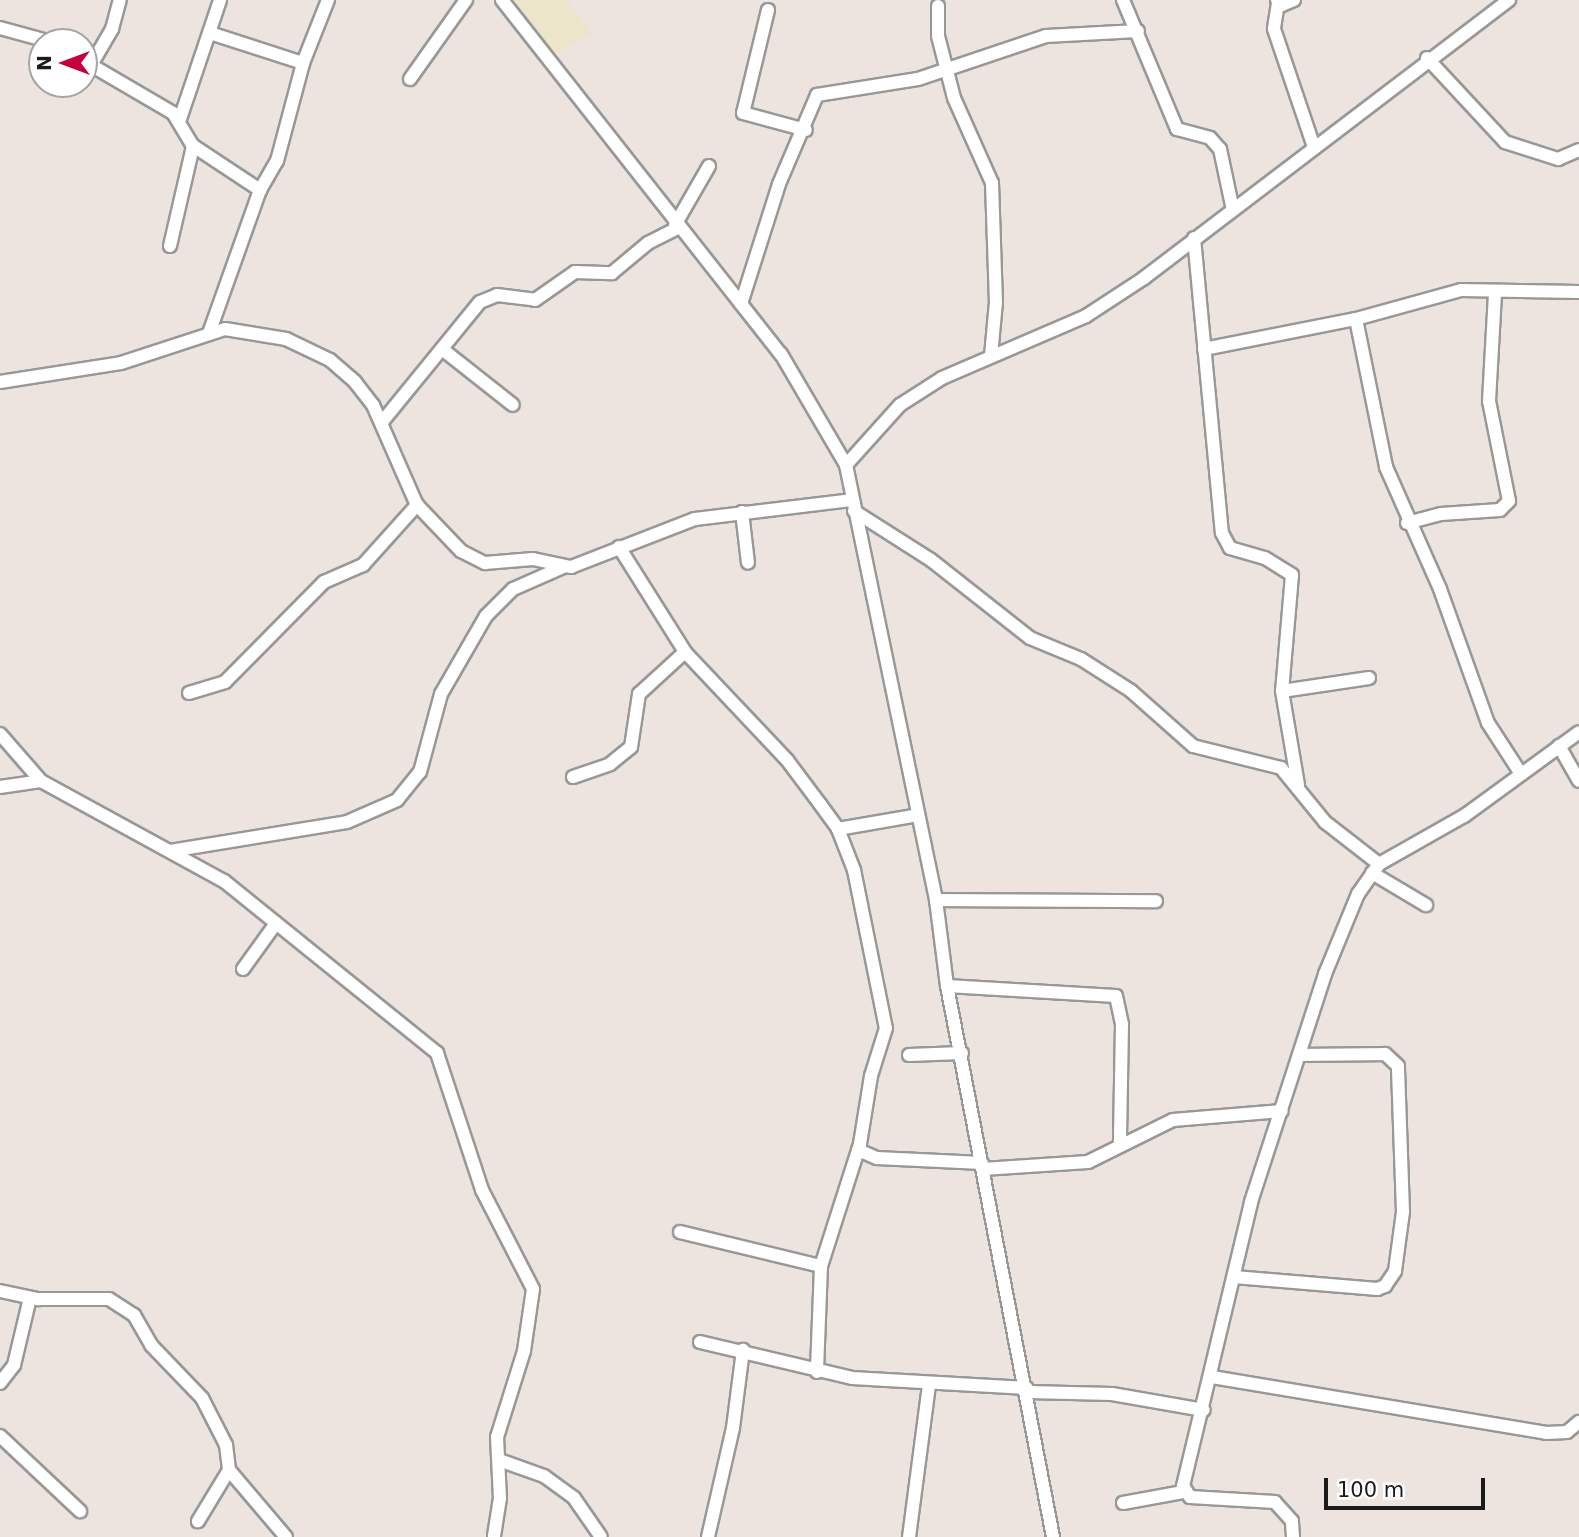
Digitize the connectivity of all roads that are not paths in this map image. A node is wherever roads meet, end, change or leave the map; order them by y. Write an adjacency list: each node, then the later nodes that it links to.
1 (120, 0): 16 (street)
2 (220, 0): 14 (street)
3 (328, 0): 18 (street)
4 (466, 0): 21 (street)
5 (502, 0): 30 (street)
6 (1123, 0): 13 (street)
7 (1294, 0): 8 (street)
8 (1277, 1): 25 (street)
9 (1503, 2): 17 (street)
10 (938, 6): 20 (street)
11 (768, 10): 23 (street)
12 (0, 28): 15 (street)
13 (1138, 31): 20 (street); 29 (street)
14 (210, 33): 18 (street); 22 (street)
15 (28, 36)
16 (98, 49)
17 (1427, 58): 25 (street); 26 (street)
18 (303, 63): 28 (street)
19 (98, 69): 22 (street)
20 (946, 71): 23 (street); 40 (street)
21 (410, 79)
22 (180, 119): 24 (street)
23 (806, 130): 35 (street)
24 (193, 146): 28 (street); 32 (street)
25 (1314, 147): 29 (street)
26 (1579, 150)
27 (709, 166): 30 (street)
28 (260, 190): 37 (street)
29 (1233, 210): 31 (street)
30 (676, 226): 35 (street); 38 (street)
31 (1194, 238): 39 (street); 40 (street)
32 (170, 246)
33 (1579, 292): 34 (street)
34 (1495, 294): 36 (street); 48 (street)
35 (741, 304): 44 (street)
36 (1356, 320): 39 (street); 48 (street)
37 (209, 333): 41 (street); 43 (street)
38 (442, 349): 42 (street); 43 (street)
39 (1204, 349): 54 (street)
40 (991, 356): 44 (street)
41 (0, 383)
42 (513, 405)
43 (382, 422): 45 (street)
44 (846, 465): 46 (street)
45 (417, 505): 51 (street); 55 (street)
46 (852, 506): 47 (street); 64 (street); 65 (street)
47 (742, 512): 49 (street); 50 (street)
48 (1407, 523): 59 (street)
49 (619, 547): 51 (street); 52 (street)
50 (748, 563)
51 (563, 567): 67 (street)
52 (685, 652): 60 (street); 66 (street)
53 (1369, 678): 54 (street)
54 (1282, 691): 64 (street)
55 (189, 693)
56 (1579, 733): 58 (street)
57 (0, 734): 61 (street)
58 (1559, 746): 59 (street); 62 (street)
59 (1519, 771): 68 (street)
60 (573, 777)
61 (41, 781): 63 (street); 67 (street)
62 (1579, 781)
63 (0, 787)
64 (1299, 788): 68 (street)
65 (918, 815): 66 (street); 69 (street)
66 (838, 829): 80 (street)
67 (166, 852): 72 (street)
68 (1376, 868): 71 (street); 77 (street)
69 (936, 900): 70 (street); 74 (street)
70 (1156, 901)
71 (1426, 905)
72 (274, 926): 73 (street); 97 (street)
73 (243, 969)
74 (947, 986): 75 (street); 79 (street)
75 (962, 1053): 76 (street); 81 (street)
76 (909, 1055)
77 (1302, 1055): 78 (street); 84 (street)
78 (1282, 1111): 79 (street); 84 (street)
79 (1120, 1143): 81 (street)
80 (858, 1150): 81 (street); 83 (street)
81 (983, 1166): 93 (street)
82 (680, 1232): 83 (street)
83 (821, 1266): 89 (street)
84 (1234, 1277): 90 (street)
85 (0, 1291): 86 (street)
86 (30, 1298): 91 (street); 98 (street)
87 (700, 1342): 88 (street)
88 (743, 1350): 89 (street); 106 (street)
89 (817, 1372): 92 (street)
90 (1212, 1377): 94 (street); 95 (street)
91 (0, 1384)
92 (929, 1386): 93 (street); 107 (street)
93 (1028, 1390): 94 (street); 108 (street)
94 (1204, 1410): 99 (street)
95 (1579, 1422)
96 (0, 1436): 101 (street)
97 (499, 1460): 104 (street); 105 (street)
98 (229, 1470): 102 (street); 103 (street)
99 (1183, 1492): 100 (street); 109 (street)
100 (1123, 1503)
101 (80, 1511)
102 (198, 1521)
103 (286, 1537)
104 (494, 1537)
105 (601, 1537)
106 (708, 1537)
107 (909, 1537)
108 (1053, 1537)
109 (1293, 1537)

